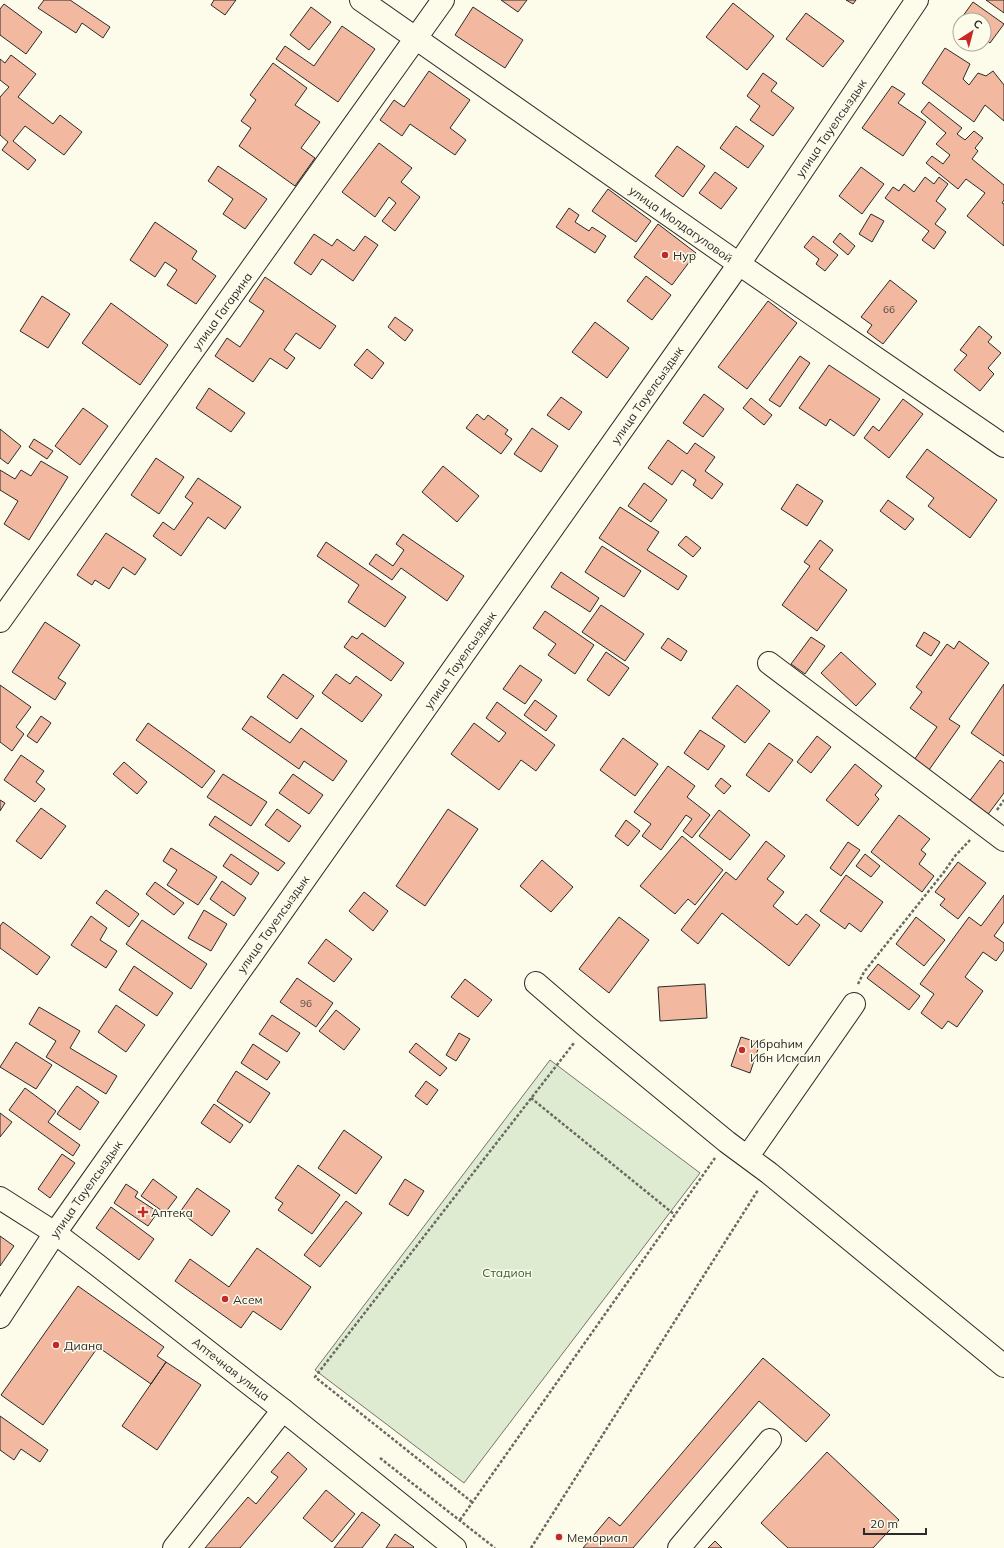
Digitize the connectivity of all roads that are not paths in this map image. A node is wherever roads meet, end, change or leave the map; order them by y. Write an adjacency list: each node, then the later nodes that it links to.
1 (360, 0): 4 (street, улица Молдагуловой)
2 (443, 0): 4 (street, улица Гагарина)
3 (917, 0): 5 (street, улица Тауелсыздык)
4 (416, 39): 5 (street, улица Молдагуловой); 7 (street, улица Гагарина)
5 (739, 264): 6 (street, улица Молдагуловой); 14 (street, улица Тауелсыздык)
6 (1004, 446)
7 (0, 621)
8 (769, 663): 9 (street)
9 (1004, 840)
10 (536, 983): 12 (street)
11 (854, 1004): 12 (street)
12 (748, 1156): 16 (street)
13 (0, 1198): 14 (street, Аптечная улица)
14 (55, 1234): 15 (street, улица Тауелсыздык); 17 (street, Аптечная улица)
15 (0, 1317)
16 (1004, 1366)
17 (283, 1410): 19 (street); 20 (street, Аптечная улица)
18 (770, 1440): 21 (street)
19 (174, 1548)
20 (455, 1548)
21 (679, 1548)

